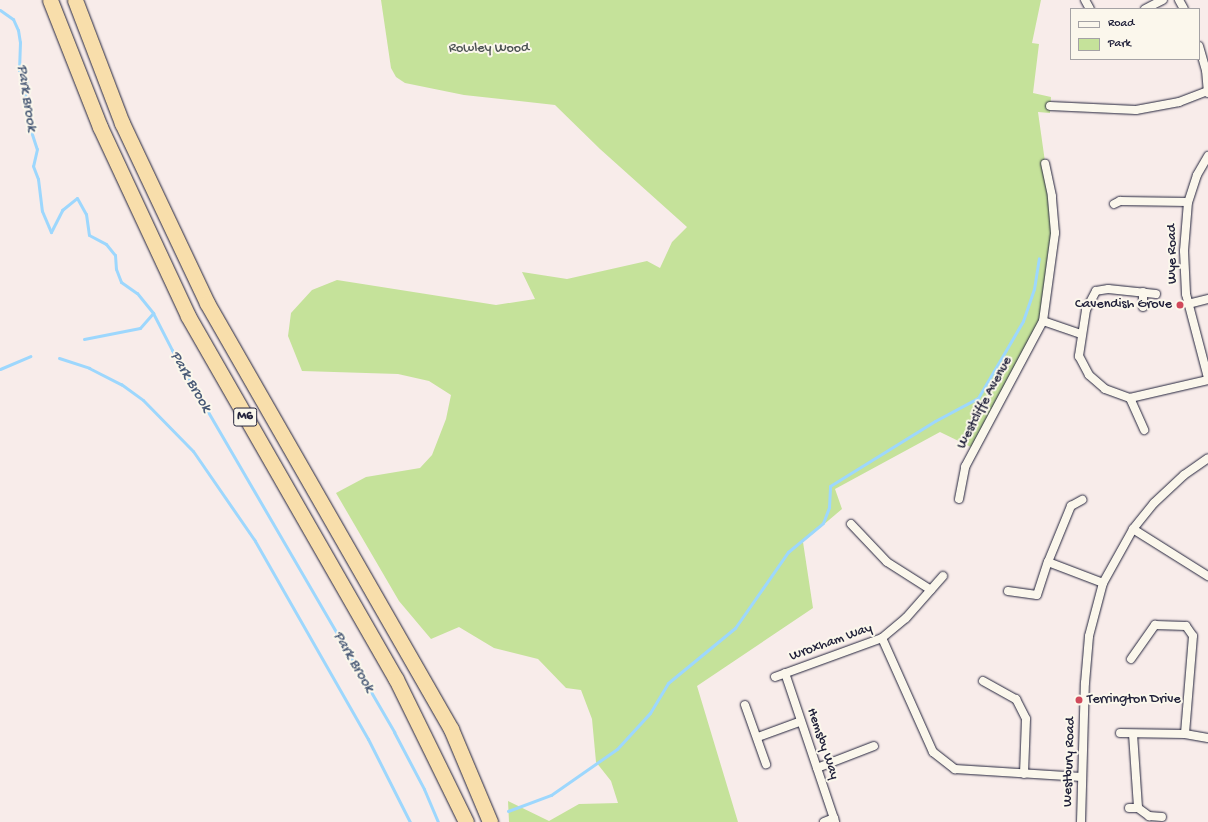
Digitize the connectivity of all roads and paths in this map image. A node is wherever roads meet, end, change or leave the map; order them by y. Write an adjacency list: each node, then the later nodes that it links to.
1 (50, 0): 55 (highway, M6)
2 (74, 0): 56 (highway, M6)
3 (1163, 0): 4 (street)
4 (1147, 8)
5 (1205, 55): 6 (street)
6 (1208, 92): 7 (street)
7 (1050, 106)
8 (1208, 156): 10 (street, Wye Road)
9 (1045, 164): 17 (street, Westcliffe Avenue)
10 (1188, 202): 11 (street); 15 (street, Wye Road)
11 (1114, 204)
12 (1143, 292): 13 (street); 16 (street); 18 (street)
13 (1156, 294)
14 (1208, 299): 15 (street)
15 (1188, 304): 19 (street, Wye Road)
16 (1143, 307)
17 (1043, 321): 18 (street); 23 (street, Westcliffe Avenue)
18 (1081, 334): 20 (street)
19 (1208, 379): 20 (street)
20 (1130, 398): 21 (street)
21 (1144, 430)
22 (1208, 458): 26 (street, Westbury Road)
23 (959, 499)
24 (1082, 500): 27 (street)
25 (851, 524): 31 (street)
26 (1133, 529): 29 (street); 30 (street, Westbury Road)
27 (1048, 562): 30 (street); 32 (street)
28 (943, 576): 31 (street, Wroxham Way)
29 (1208, 576)
30 (1103, 583): 49 (street, Westbury Road)
31 (931, 590): 33 (street, Wroxham Way)
32 (1008, 590)
33 (882, 638): 35 (street, Wroxham Way); 48 (street)
34 (1131, 659): 42 (street)
35 (785, 673): 36 (street, Wroxham Way); 39 (street, Hemsby Way)
36 (776, 677)
37 (983, 681): 48 (street)
38 (745, 705): 43 (street)
39 (799, 722): 43 (street); 47 (street, Hemsby Way)
40 (1120, 733): 41 (street)
41 (1133, 734): 42 (street); 51 (street)
42 (1185, 734): 44 (street)
43 (758, 737): 46 (street)
44 (1208, 738)
45 (874, 746): 47 (street)
46 (766, 764)
47 (817, 768): 54 (street, Hemsby Way)
48 (1024, 774): 49 (street)
49 (1082, 777): 58 (street, Westbury Road)
50 (1129, 808): 51 (street)
51 (1138, 808): 53 (street)
52 (1162, 817): 53 (street)
53 (1149, 819)
54 (835, 820): 57 (street)
55 (466, 822)
56 (490, 822)
57 (824, 822)
58 (1081, 822)

